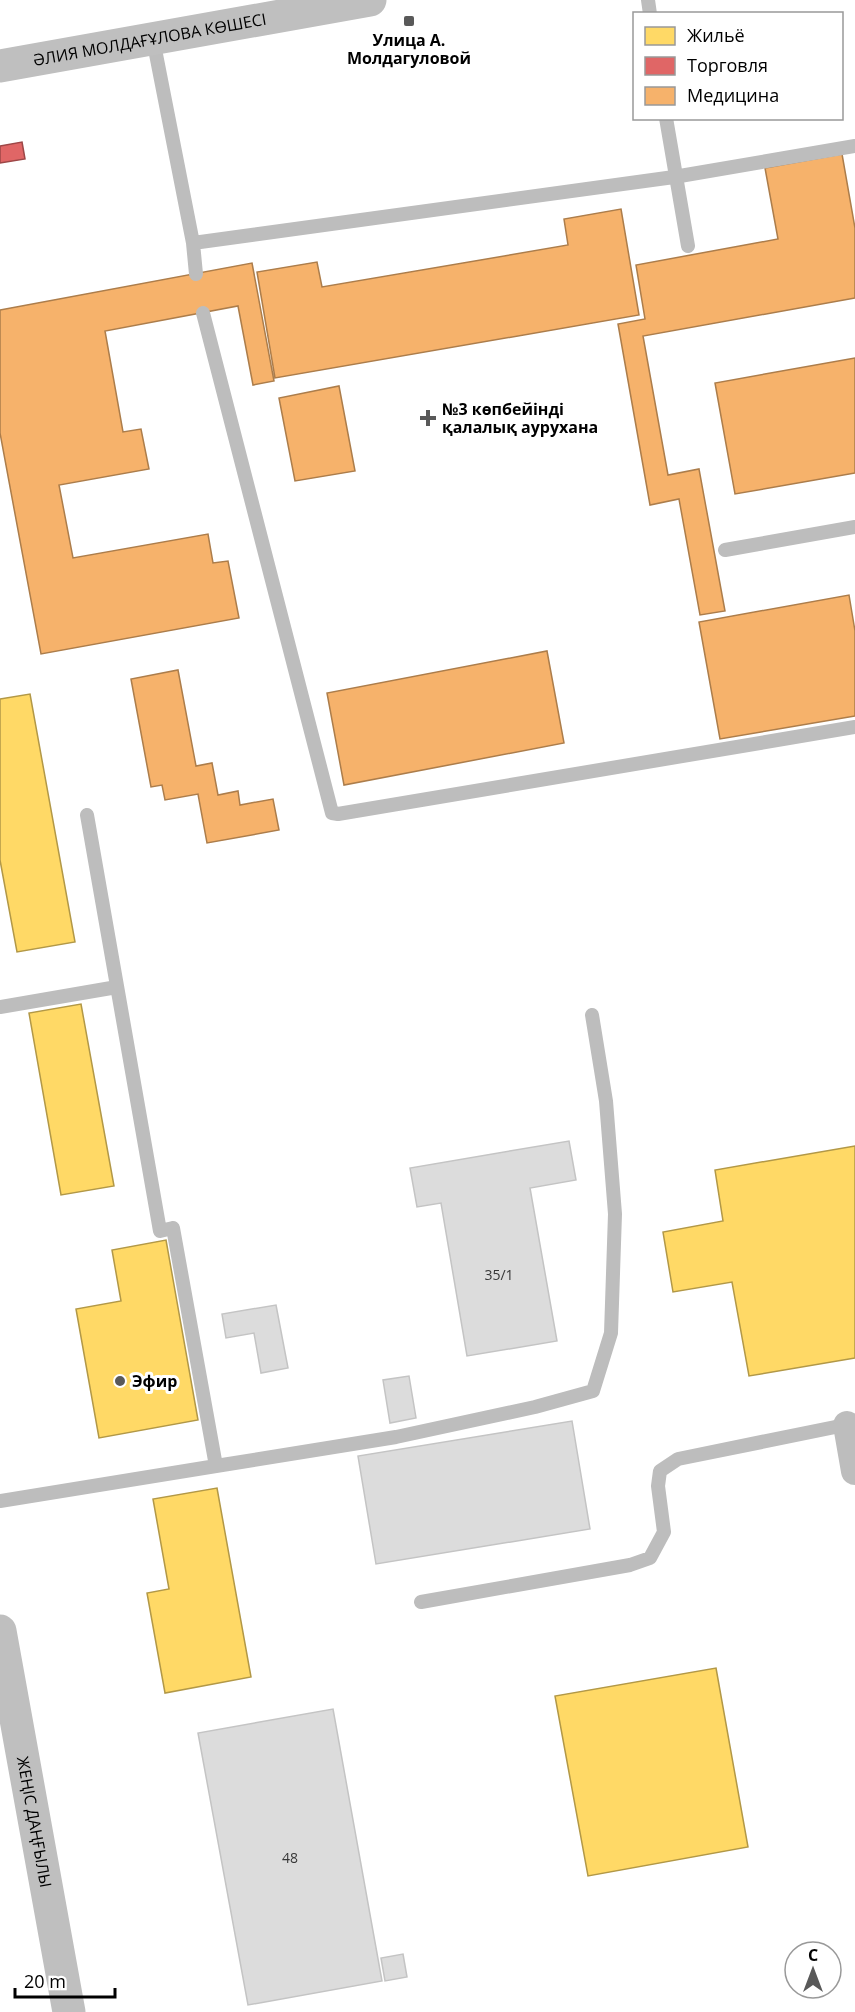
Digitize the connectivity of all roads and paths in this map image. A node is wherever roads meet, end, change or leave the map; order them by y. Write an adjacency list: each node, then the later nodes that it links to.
1 (370, 0): 2 (street, ӘЛИЯ МОЛДАҒҰЛОВА КӨШЕСІ)
2 (275, 8): 3 (street, ӘЛИЯ МОЛДАҒҰЛОВА КӨШЕСІ)
3 (153, 39): 4 (street, ӘЛИЯ МОЛДАҒҰЛОВА КӨШЕСІ); 8 (lane)
4 (0, 66)
5 (666, 120): 7 (lane)
6 (855, 146): 7 (lane)
7 (674, 177): 8 (lane); 9 (lane)
8 (194, 243): 10 (lane)
9 (688, 246)
10 (196, 274)
11 (203, 313): 14 (lane)
12 (855, 527): 13 (lane)
13 (725, 549)
14 (855, 727)
15 (87, 815): 16 (lane)
16 (117, 987): 17 (lane); 20 (lane)
17 (0, 1006)
18 (592, 1016): 20 (lane)
19 (851, 1424): 21 (street); 23 (lane)
20 (216, 1466): 22 (lane)
21 (855, 1471)
22 (0, 1501)
23 (421, 1602)
24 (0, 1631): 25 (street, ЖЕҢІС ДАҢҒЫЛЫ)
25 (69, 2012)

